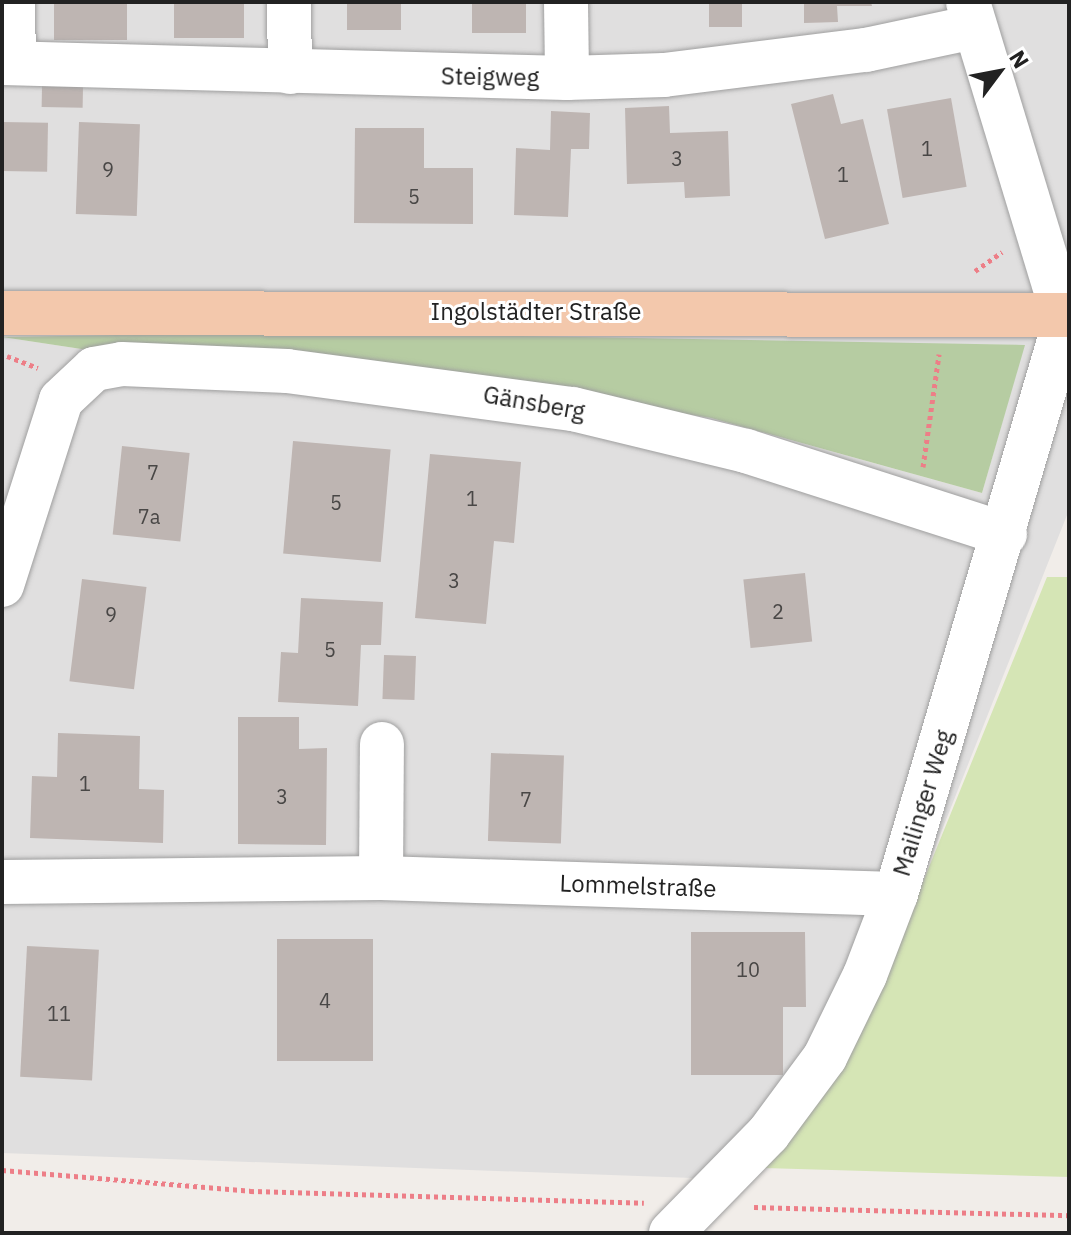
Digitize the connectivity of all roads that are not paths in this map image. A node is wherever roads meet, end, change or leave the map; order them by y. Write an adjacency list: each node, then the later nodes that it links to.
1 (13, 2): 5 (street)
2 (289, 2): 6 (street)
3 (566, 2): 7 (street)
4 (971, 14): 7 (street, Steigweg); 8 (street)
5 (8, 63): 6 (street, Steigweg)
6 (290, 72): 7 (street, Steigweg)
7 (567, 78)
8 (1067, 312): 9 (main road, Ingolstädter Straße); 12 (street, Mailinger Weg)
9 (2, 313)
10 (61, 400): 11 (street, Gänsberg); 12 (street, Gänsberg); 13 (street, Gänsberg)
11 (2, 483)
12 (1005, 534): 17 (street, Mailinger Weg)
13 (2, 585)
14 (382, 744): 15 (street)
15 (381, 878): 16 (street, Lommelstraße); 17 (street, Lommelstraße)
16 (2, 882)
17 (896, 894): 18 (street, Mailinger Weg)
18 (671, 1233)

